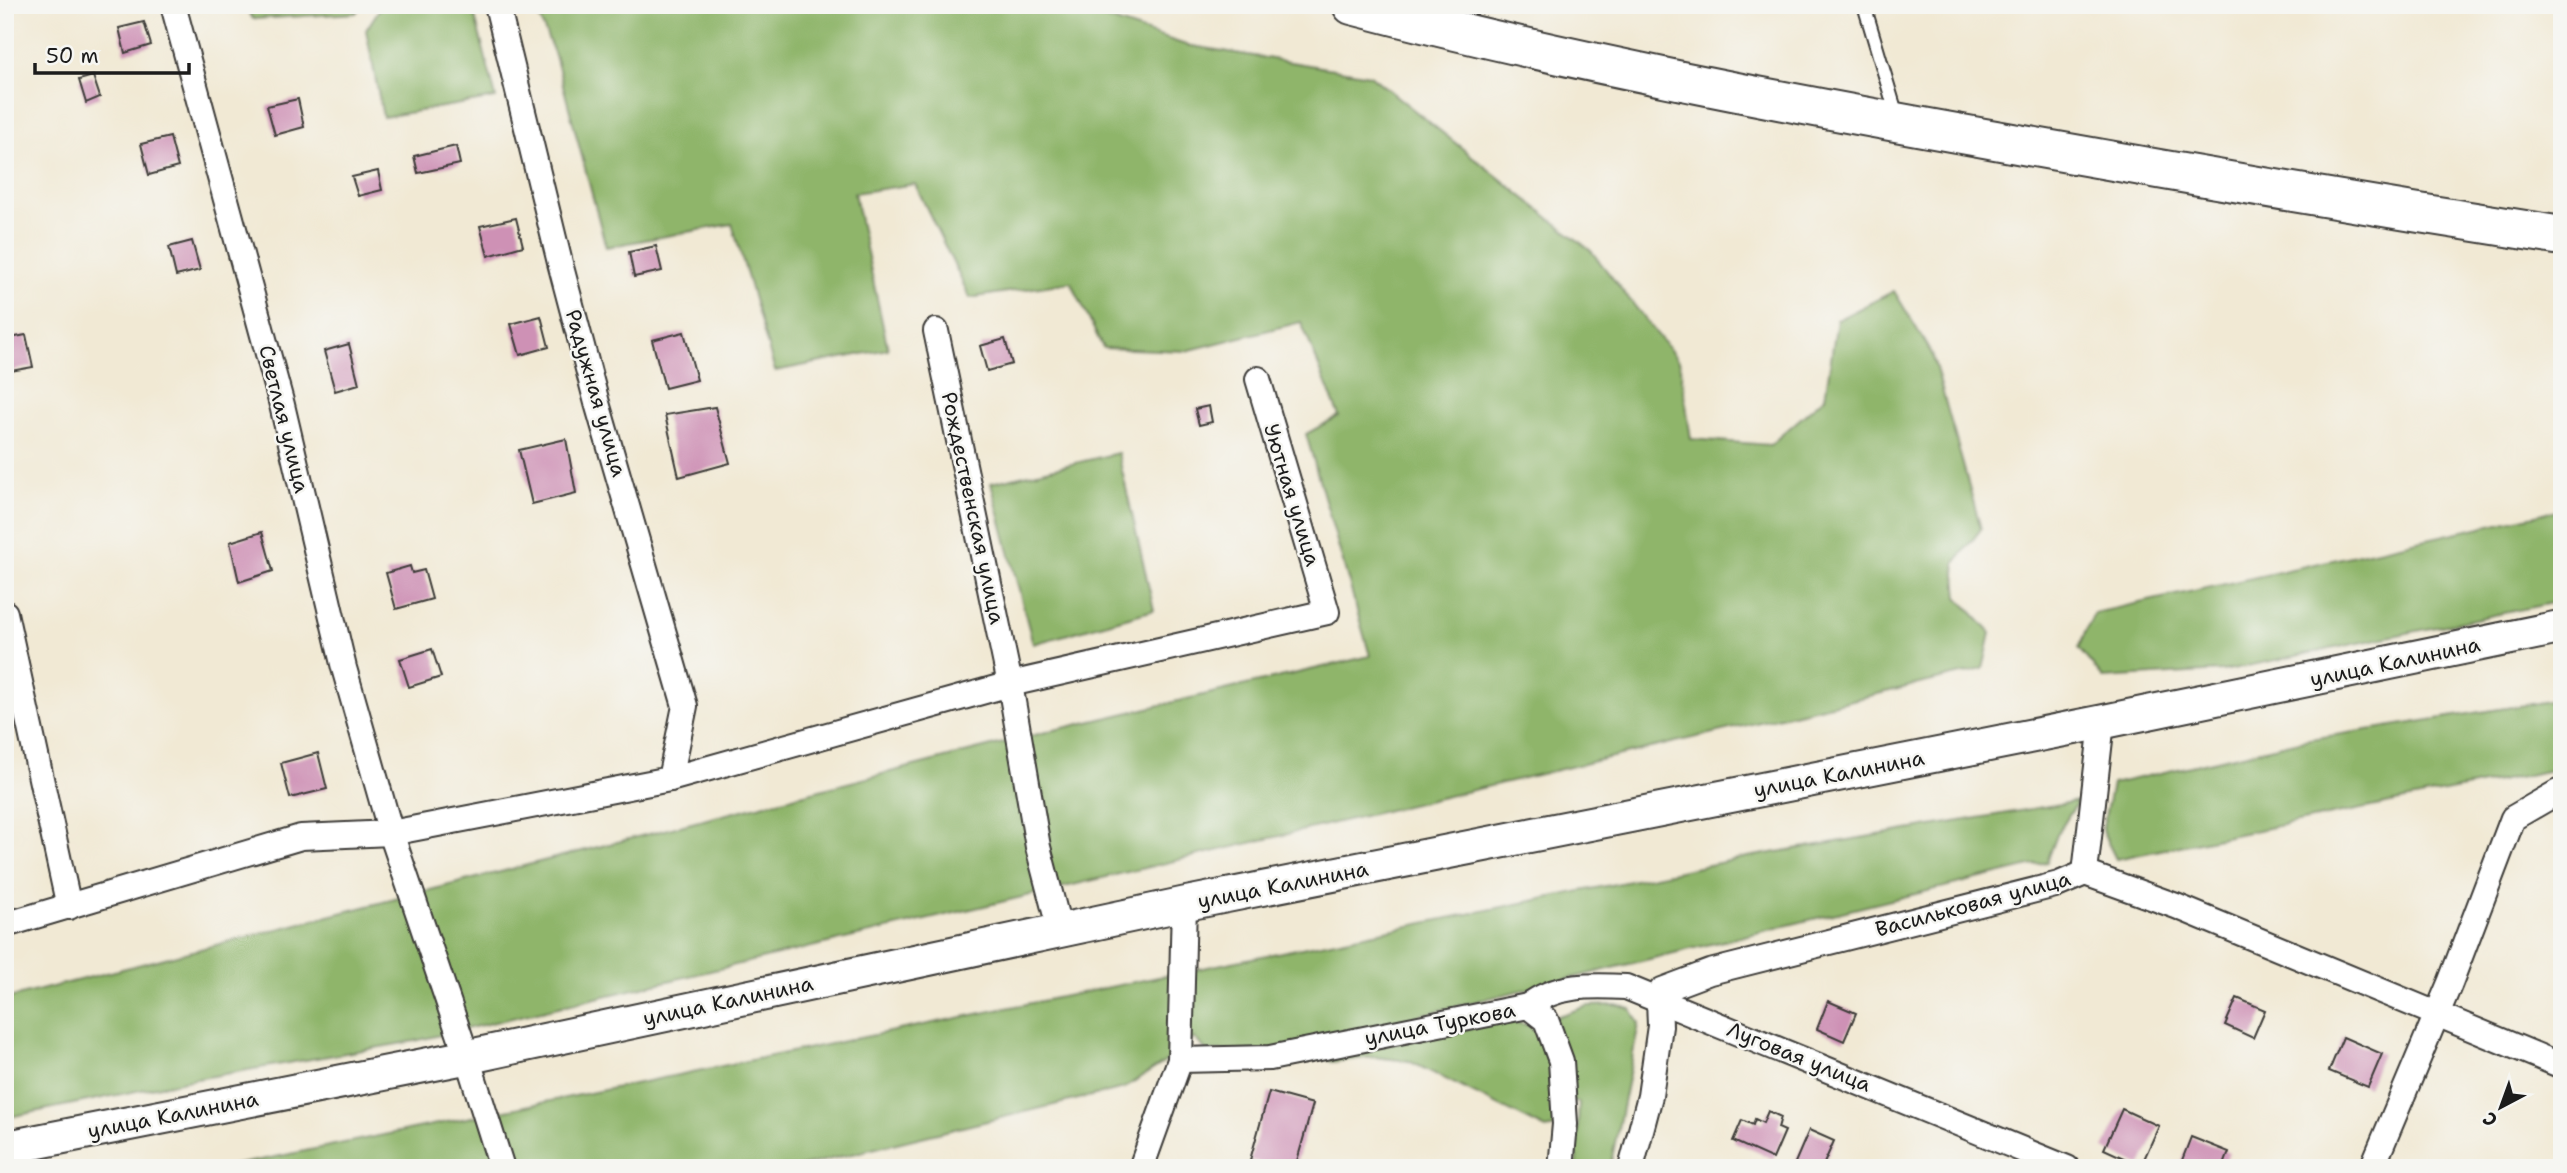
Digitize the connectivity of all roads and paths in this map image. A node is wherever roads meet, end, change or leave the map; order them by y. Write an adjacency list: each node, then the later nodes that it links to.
1 (173, 5): 15 (street, Светлая улица)
2 (497, 5): 13 (street, Радужная улица)
3 (1352, 5): 5 (main road)
4 (1864, 5): 5 (lane)
5 (1900, 123): 6 (main road)
6 (2562, 236)
7 (936, 331): 11 (street, Рождественская улица)
8 (1258, 379): 11 (street, Уютная улица)
9 (5, 613): 18 (street)
10 (2562, 627): 12 (main road, улица Калинина)
11 (1010, 684): 13 (street); 20 (street, Рождественская улица)
12 (2102, 722): 16 (street); 17 (main road, улица Калинина)
13 (670, 779): 15 (street)
14 (2562, 792): 23 (street)
15 (391, 833): 18 (street); 24 (street, Светлая улица)
16 (2085, 873): 21 (street, Васильковая улица); 23 (street, Васильковая улица)
17 (1184, 904): 20 (main road, улица Калинина); 25 (street)
18 (69, 907): 19 (street)
19 (5, 925)
20 (1060, 931): 24 (main road, улица Калинина)
21 (1659, 999): 22 (street, Луговая улица); 31 (street); 32 (street, Луговая улица)
22 (1528, 1006): 25 (street, улица Туркова); 30 (street, улица Туркова)
23 (2437, 1015): 26 (street, Васильковая улица); 33 (street)
24 (467, 1057): 27 (main road, улица Калинина); 28 (street, Светлая улица)
25 (1180, 1060): 29 (street)
26 (2562, 1066)
27 (5, 1148)
28 (502, 1168)
29 (1141, 1168)
30 (1561, 1168)
31 (1631, 1168)
32 (2067, 1168)
33 (2372, 1168)

